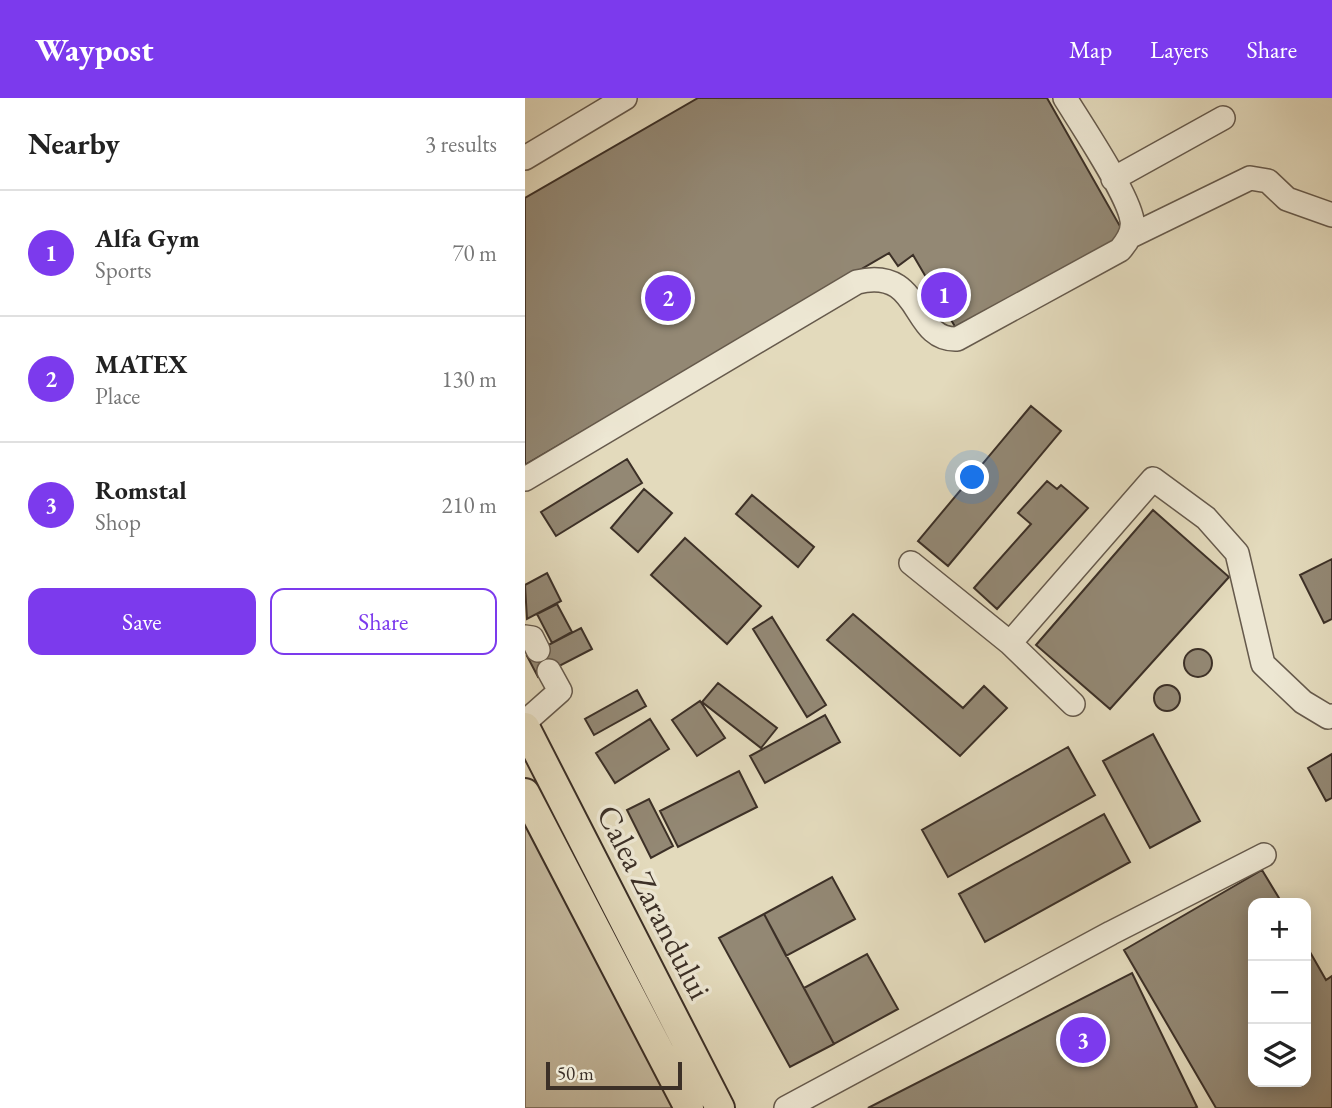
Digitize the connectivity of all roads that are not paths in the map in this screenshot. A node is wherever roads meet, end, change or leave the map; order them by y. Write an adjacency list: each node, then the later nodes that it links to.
1 (625, 98): 4 (lane)
2 (1065, 98): 5 (lane)
3 (1223, 118): 5 (lane)
4 (525, 158)
5 (1113, 179): 7 (lane)
6 (1332, 215): 7 (lane)
7 (1129, 237): 8 (lane)
8 (525, 479)
9 (911, 563): 10 (lane)
10 (1010, 643): 12 (lane); 13 (lane)
11 (549, 671): 14 (lane)
12 (1073, 704)
13 (1332, 716)
14 (525, 724): 18 (main road, Calea Zarandului)
15 (525, 793): 17 (main road, Calea Zarandului)
16 (1264, 855): 19 (lane)
17 (689, 1108)
18 (720, 1108)
19 (786, 1108)

